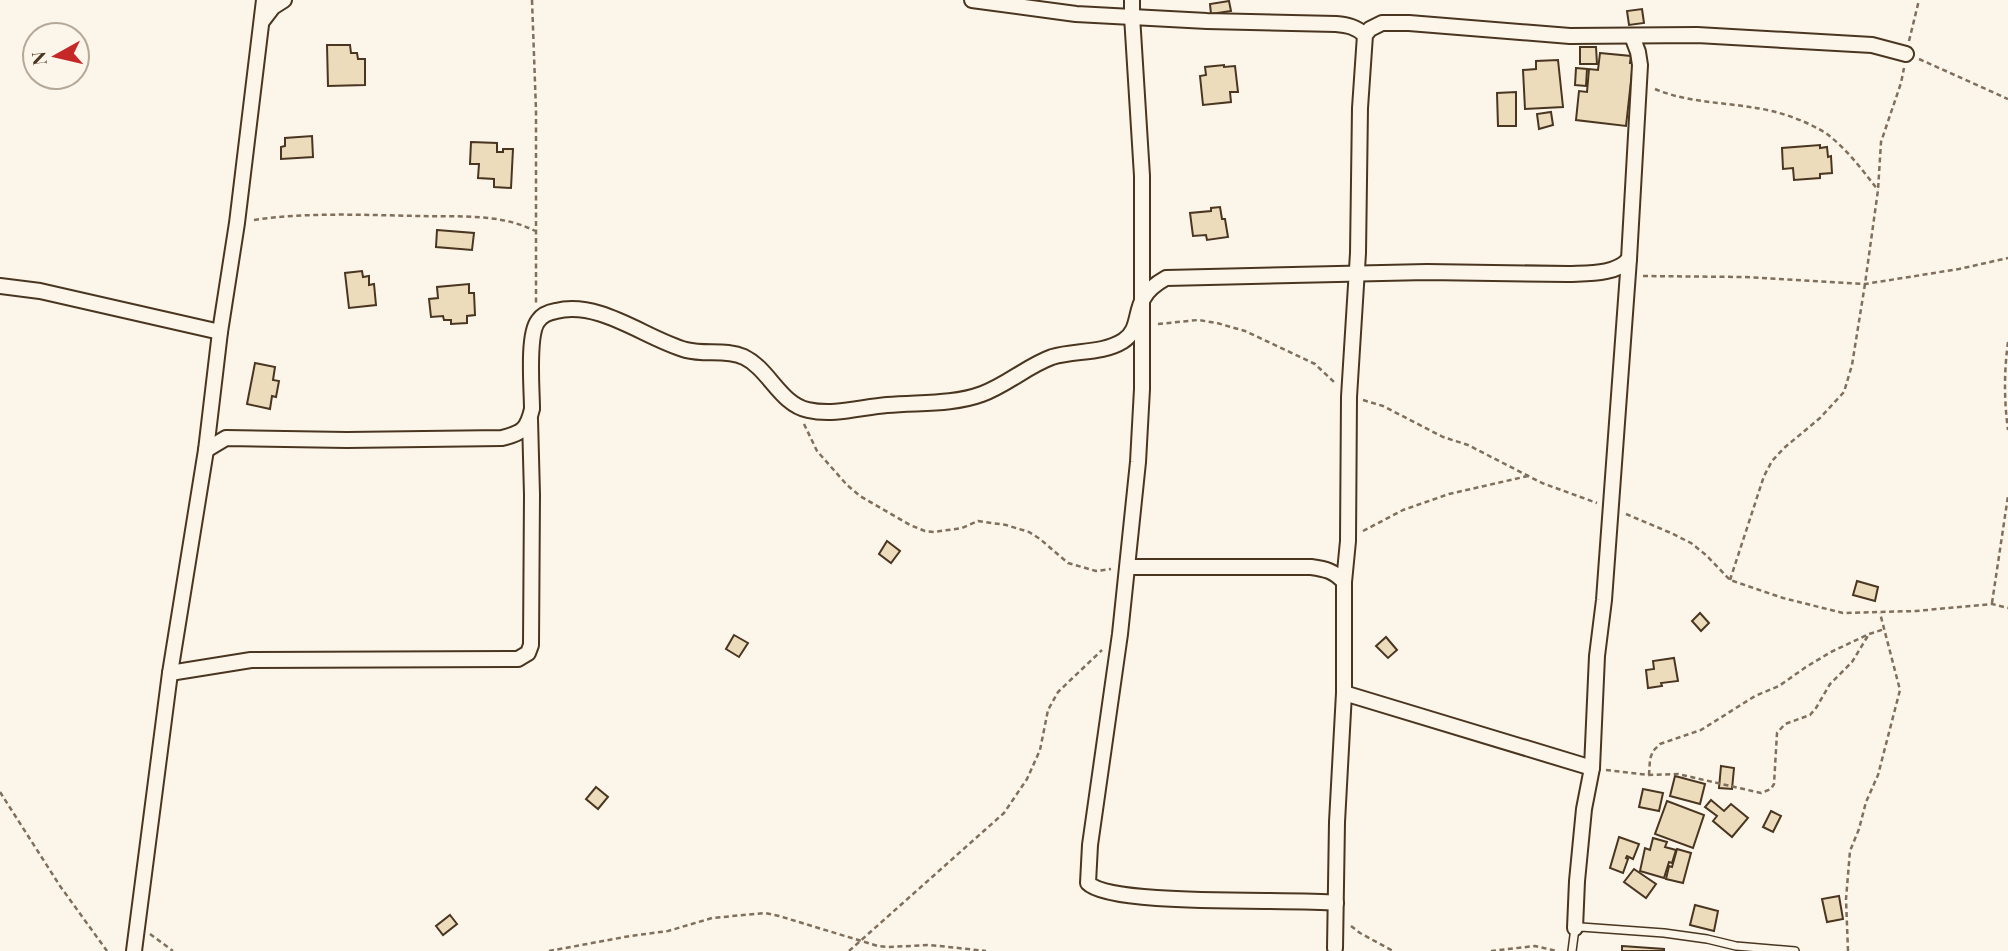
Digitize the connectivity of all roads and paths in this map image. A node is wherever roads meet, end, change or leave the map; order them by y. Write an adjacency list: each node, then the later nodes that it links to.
1 (264, 0): 8 (street)
2 (284, 0): 8 (street)
3 (532, 0): 16 (path)
4 (972, 0): 7 (street)
5 (1132, 0): 7 (street)
6 (1919, 0): 11 (path)
7 (1132, 16): 9 (street); 22 (street)
8 (263, 21): 15 (street)
9 (1364, 35): 10 (street); 19 (street)
10 (1632, 36): 11 (street); 12 (street)
11 (1906, 54): 13 (path); 14 (path)
12 (1639, 83): 14 (path); 18 (street)
13 (2008, 99)
14 (1878, 190): 20 (path)
15 (237, 223): 16 (path); 25 (street)
16 (535, 231): 23 (path)
17 (2008, 258): 20 (path)
18 (1629, 266): 19 (street); 20 (path); 34 (street)
19 (1356, 273): 22 (street); 27 (street)
20 (1865, 284): 37 (path)
21 (0, 286): 25 (street)
22 (1142, 299): 24 (street); 28 (street)
23 (538, 321): 28 (street); 29 (street)
24 (1142, 325): 27 (path); 36 (street)
25 (220, 332): 31 (street)
26 (2008, 342): 30 (path)
27 (1349, 397): 32 (path); 38 (street)
28 (794, 403): 36 (path)
29 (530, 419): 31 (street); 45 (street)
30 (2008, 430)
31 (206, 450): 45 (street)
32 (1528, 476): 34 (path); 35 (path)
33 (2008, 496): 39 (path)
34 (1611, 508): 37 (path); 47 (street)
35 (1356, 535)
36 (1128, 567): 38 (street); 43 (street)
37 (1730, 580): 41 (path)
38 (1344, 582): 46 (street)
39 (1992, 604): 40 (path); 41 (path)
40 (2008, 608)
41 (1880, 613): 42 (path)
42 (1885, 629): 44 (path); 66 (path)
43 (1120, 634): 50 (street); 53 (path)
44 (1869, 634): 48 (path); 48 (path)
45 (170, 673): 51 (street)
46 (1344, 693): 47 (street); 50 (street)
47 (1591, 768): 48 (path); 52 (street)
48 (1649, 775)
49 (0, 792): 55 (path)
50 (1336, 903): 54 (street); 61 (path)
51 (136, 923): 56 (street); 57 (path)
52 (1575, 928): 64 (lane); 65 (lane)
53 (860, 941): 58 (path); 59 (path); 60 (path)
54 (1335, 950)
55 (107, 951)
56 (134, 951)
57 (173, 951)
58 (550, 951)
59 (849, 951)
60 (986, 951)
61 (1393, 951)
62 (1491, 951): 63 (path)
63 (1557, 951)
64 (1572, 951)
65 (1795, 951)
66 (1848, 951)

